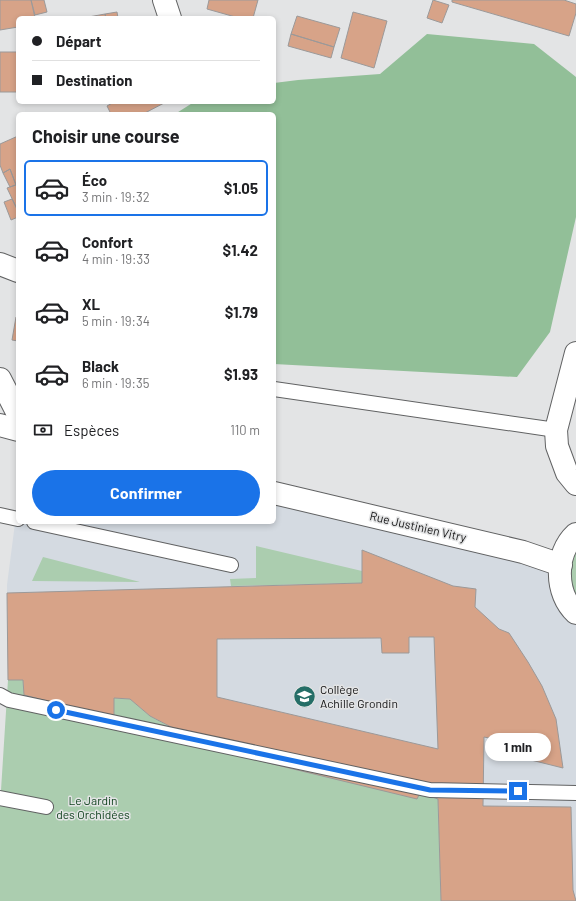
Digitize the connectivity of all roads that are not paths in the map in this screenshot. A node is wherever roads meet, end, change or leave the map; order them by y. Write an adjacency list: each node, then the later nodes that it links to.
1 (164, 0): 2 (street)
2 (169, 16)
3 (0, 264): 4 (street)
4 (16, 270)
5 (576, 353): 11 (street)
6 (0, 379): 8 (street)
7 (276, 389): 11 (lane)
8 (16, 410)
9 (0, 425): 10 (street)
10 (16, 429)
11 (556, 430): 12 (street)
12 (576, 484)
13 (276, 493): 19 (street, Rue Justinien Vitry)
14 (0, 515): 15 (lane)
15 (16, 518)
16 (43, 524): 18 (lane)
17 (576, 534): 19 (street)
18 (231, 565)
19 (561, 565): 20 (street)
20 (576, 613)
21 (0, 695): 22 (lane)
22 (576, 793)
23 (0, 798): 24 (lane)
24 (46, 807)

